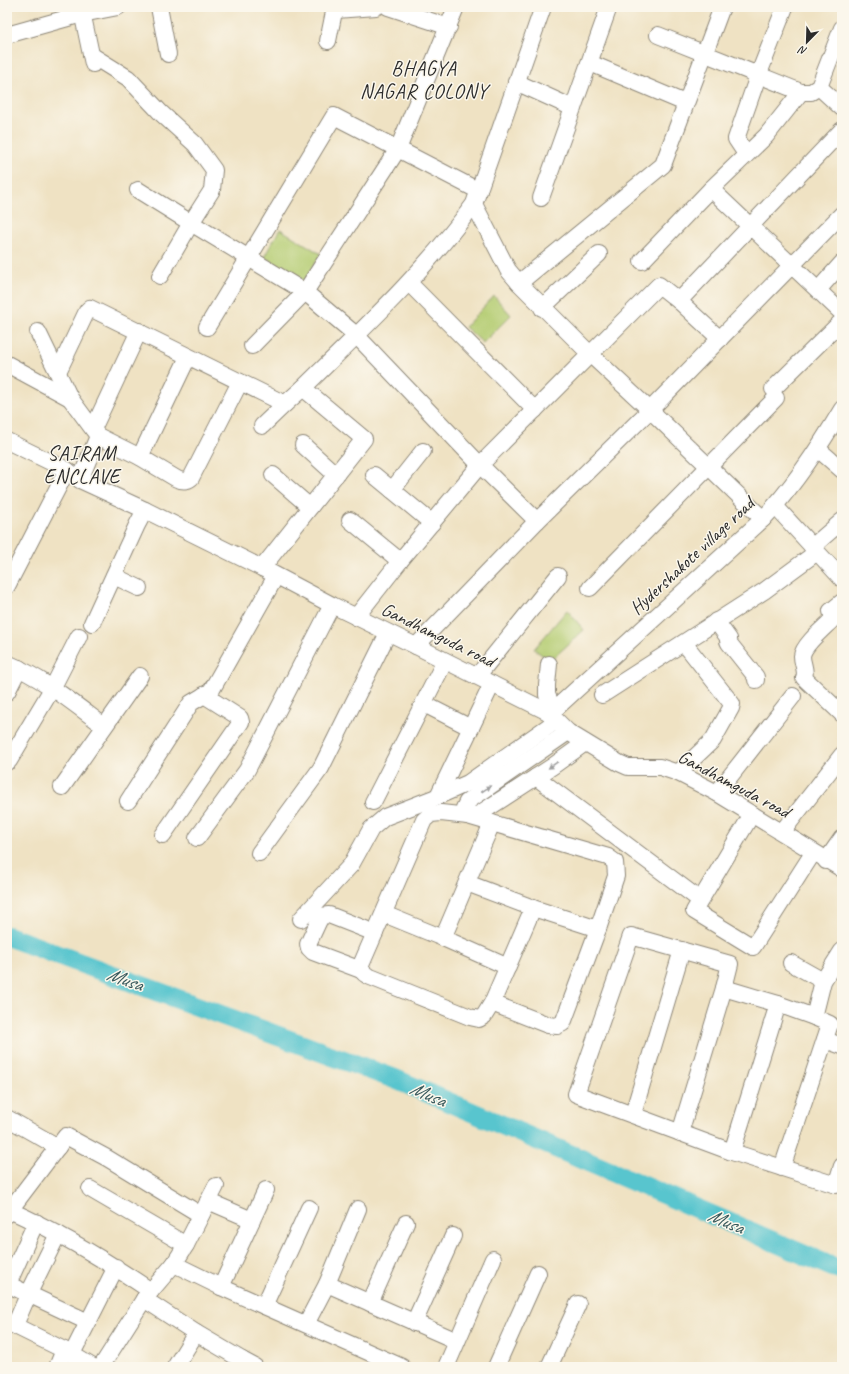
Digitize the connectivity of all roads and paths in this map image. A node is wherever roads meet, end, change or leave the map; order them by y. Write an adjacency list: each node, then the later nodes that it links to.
1 (118, 7): 11 (street)
2 (159, 7): 17 (street)
3 (376, 7): 10 (street)
4 (388, 7): 12 (street)
5 (456, 7): 12 (street)
6 (544, 7): 21 (street)
7 (609, 7): 19 (street)
8 (722, 7): 18 (street)
9 (785, 7): 20 (street)
10 (336, 8): 16 (street)
11 (82, 10): 14 (street); 35 (street)
12 (449, 27): 28 (street)
13 (842, 28): 22 (street)
14 (7, 35)
15 (658, 35): 18 (street)
16 (328, 41)
17 (168, 54)
18 (704, 54): 20 (street); 24 (street)
19 (590, 63): 24 (street); 25 (street)
20 (758, 76): 23 (street); 29 (street)
21 (516, 82): 25 (street); 32 (street)
22 (819, 87): 23 (street); 26 (street)
23 (801, 92): 29 (street)
24 (685, 103): 44 (street)
25 (573, 108): 33 (street)
26 (842, 108)
27 (842, 130): 36 (street)
28 (398, 149): 32 (street); 38 (street); 46 (street)
29 (746, 154): 30 (street)
30 (711, 189): 36 (street); 39 (street)
31 (138, 190): 35 (street)
32 (476, 198): 43 (street); 44 (street)
33 (541, 198)
34 (842, 214): 41 (street)
35 (190, 223): 38 (street); 42 (street)
36 (749, 226): 41 (street); 47 (street)
37 (599, 254): 48 (street)
38 (249, 258): 46 (street); 51 (street)
39 (642, 261)
40 (842, 263): 45 (street)
41 (792, 265): 45 (street); 55 (street)
42 (160, 276)
43 (408, 283): 54 (street); 66 (street)
44 (519, 283): 48 (street)
45 (818, 290): 49 (street)
46 (305, 292): 54 (street); 56 (street)
47 (679, 301): 55 (street); 57 (street)
48 (542, 308): 57 (street)
49 (842, 313)
50 (842, 321): 76 (street)
51 (207, 327)
52 (139, 331): 58 (street); 60 (street); 69 (street)
53 (38, 332): 60 (street)
54 (356, 336): 62 (street); 75 (street)
55 (720, 339): 67 (street)
56 (252, 346)
57 (591, 355): 66 (street); 67 (street)
58 (188, 357): 61 (street); 74 (street)
59 (7, 364): 63 (street)
60 (58, 372): 63 (street)
61 (240, 382): 64 (street); 74 (street)
62 (303, 388): 64 (street); 80 (street)
63 (70, 398): 69 (street)
64 (284, 404): 68 (street)
65 (842, 409): 72 (street, Hydershakote village road)
66 (535, 410): 75 (street)
67 (650, 410): 76 (street); 89 (street)
68 (262, 426)
69 (96, 432): 74 (street); 82 (street)
70 (7, 441): 77 (street, Gandhamguda road)
71 (303, 445): 80 (street)
72 (818, 449): 78 (street); 84 (street, Hydershakote village road)
73 (423, 451): 83 (street)
74 (140, 457)
75 (480, 465): 89 (street); 91 (street)
76 (708, 467): 87 (street); 101 (street)
77 (67, 470): 82 (street, Gandhamguda road); 99 (street)
78 (842, 470)
79 (273, 475): 85 (street)
80 (336, 475): 85 (street)
81 (374, 475): 83 (street)
82 (80, 480): 86 (street, Gandhamguda road)
83 (392, 490): 91 (street)
84 (775, 506): 87 (street, Hydershakote village road); 92 (street)
85 (310, 507): 94 (street)
86 (145, 510): 94 (street, Gandhamguda road); 95 (street)
87 (763, 519): 124 (street, Hydershakote village road)
88 (350, 520): 93 (street)
89 (537, 521): 110 (street)
90 (842, 521): 92 (street)
91 (432, 523): 93 (street)
92 (815, 549): 98 (street); 105 (street)
93 (400, 561): 104 (street)
94 (262, 568): 96 (street, Gandhamguda road)
95 (114, 576): 100 (street); 106 (street)
96 (276, 576): 103 (street, Gandhamguda road); 121 (street)
97 (558, 576): 115 (street)
98 (842, 579)
99 (7, 586)
100 (139, 588)
101 (590, 588)
102 (842, 602): 125 (street)
103 (332, 605): 104 (street, Gandhamguda road); 144 (street)
104 (356, 617): 107 (street, Gandhamguda road)
105 (716, 621): 109 (street); 116 (street)
106 (92, 624)
107 (388, 633): 110 (street, Gandhamguda road); 146 (street)
108 (79, 636): 118 (street)
109 (684, 643): 120 (street); 132 (street)
110 (416, 646): 111 (street, Gandhamguda road)
111 (445, 660): 115 (street, Gandhamguda road); 123 (street)
112 (549, 664): 124 (street)
113 (13, 665): 118 (street); 119 (street)
114 (140, 676): 126 (street)
115 (476, 676): 117 (street, Gandhamguda road)
116 (756, 680)
117 (492, 684): 124 (street, Gandhamguda road); 127 (street)
118 (53, 687): 126 (street); 131 (street)
119 (7, 692)
120 (602, 695)
121 (204, 696): 137 (street); 143 (street)
122 (793, 696): 135 (street)
123 (424, 704): 127 (street); 138 (street)
124 (553, 714): 128 (street, Gandhamguda road); 136 (street, Hydershakote village road)
125 (842, 714)
126 (104, 726): 134 (street)
127 (471, 728): 136 (street)
128 (568, 732): 129 (street, Gandhamguda road); 140 (street, one-way to 128)
129 (585, 743): 132 (street, Gandhamguda road); 133 (street, one-way to 133)
130 (842, 755): 142 (street)
131 (9, 761)
132 (678, 773): 135 (street, Gandhamguda road)
133 (536, 776): 140 (street); 150 (street)
134 (62, 787)
135 (717, 793): 139 (street, Gandhamguda road)
136 (438, 796): 153 (street, Hydershakote village road)
137 (128, 801)
138 (373, 802)
139 (752, 814): 142 (street, Gandhamguda road); 150 (street)
140 (468, 816): 141 (street); 152 (street)
141 (492, 823): 149 (street); 154 (street)
142 (782, 832): 147 (street, Gandhamguda road)
143 (163, 835)
144 (197, 838)
145 (842, 838): 147 (street)
146 (259, 853)
147 (820, 857): 148 (street, Gandhamguda road); 150 (street)
148 (842, 869)
149 (467, 883): 151 (street); 156 (street)
150 (700, 900)
151 (533, 908): 154 (street); 160 (street)
152 (384, 914): 155 (street); 156 (street)
153 (301, 919)
154 (598, 929): 164 (street)
155 (375, 933): 161 (street); 161 (street)
156 (443, 938): 160 (street)
157 (682, 950): 163 (street); 169 (street); 169 (street)
158 (842, 951): 162 (street)
159 (791, 963): 162 (street)
160 (508, 967): 164 (street)
161 (361, 970): 164 (street)
162 (823, 981): 166 (street)
163 (724, 988): 165 (street); 171 (street)
164 (492, 1003)
165 (778, 1004): 166 (street); 173 (street)
166 (814, 1017): 167 (street)
167 (825, 1040): 168 (street); 175 (street)
168 (842, 1046)
169 (633, 1114): 171 (street)
170 (7, 1118): 172 (street)
171 (680, 1133): 173 (street)
172 (58, 1147): 179 (street); 182 (street)
173 (732, 1152): 175 (street)
174 (842, 1166): 175 (street)
175 (782, 1168)
176 (216, 1186): 179 (street)
177 (90, 1189): 188 (street)
178 (266, 1190): 183 (street)
179 (205, 1208): 183 (street); 188 (street)
180 (309, 1208): 200 (street)
181 (358, 1209): 194 (street)
182 (8, 1212): 184 (street)
183 (252, 1220): 195 (street)
184 (36, 1222): 186 (street); 193 (street)
185 (406, 1223): 198 (street)
186 (58, 1234): 191 (street); 196 (street)
187 (453, 1236): 202 (street)
188 (186, 1245): 190 (street)
189 (493, 1259): 206 (street)
190 (174, 1264): 195 (street); 197 (street)
191 (116, 1267): 197 (street); 201 (street)
192 (538, 1272): 215 (street)
193 (8, 1284): 196 (street)
194 (326, 1284): 198 (street); 204 (street)
195 (221, 1287): 200 (street)
196 (28, 1295): 201 (street); 203 (street)
197 (147, 1295): 205 (street); 211 (street)
198 (370, 1303): 202 (street)
199 (578, 1304): 216 (street)
200 (264, 1306): 204 (street)
201 (88, 1322): 207 (street)
202 (414, 1323): 206 (street)
203 (11, 1324): 207 (street)
204 (306, 1324): 213 (street)
205 (196, 1333): 208 (street); 212 (street)
206 (457, 1341): 214 (street)
207 (68, 1352): 209 (street); 210 (street)
208 (245, 1365)
209 (57, 1367)
210 (94, 1367)
211 (101, 1367)
212 (175, 1367)
213 (402, 1367)
214 (446, 1367)
215 (496, 1367)
216 (550, 1367)

